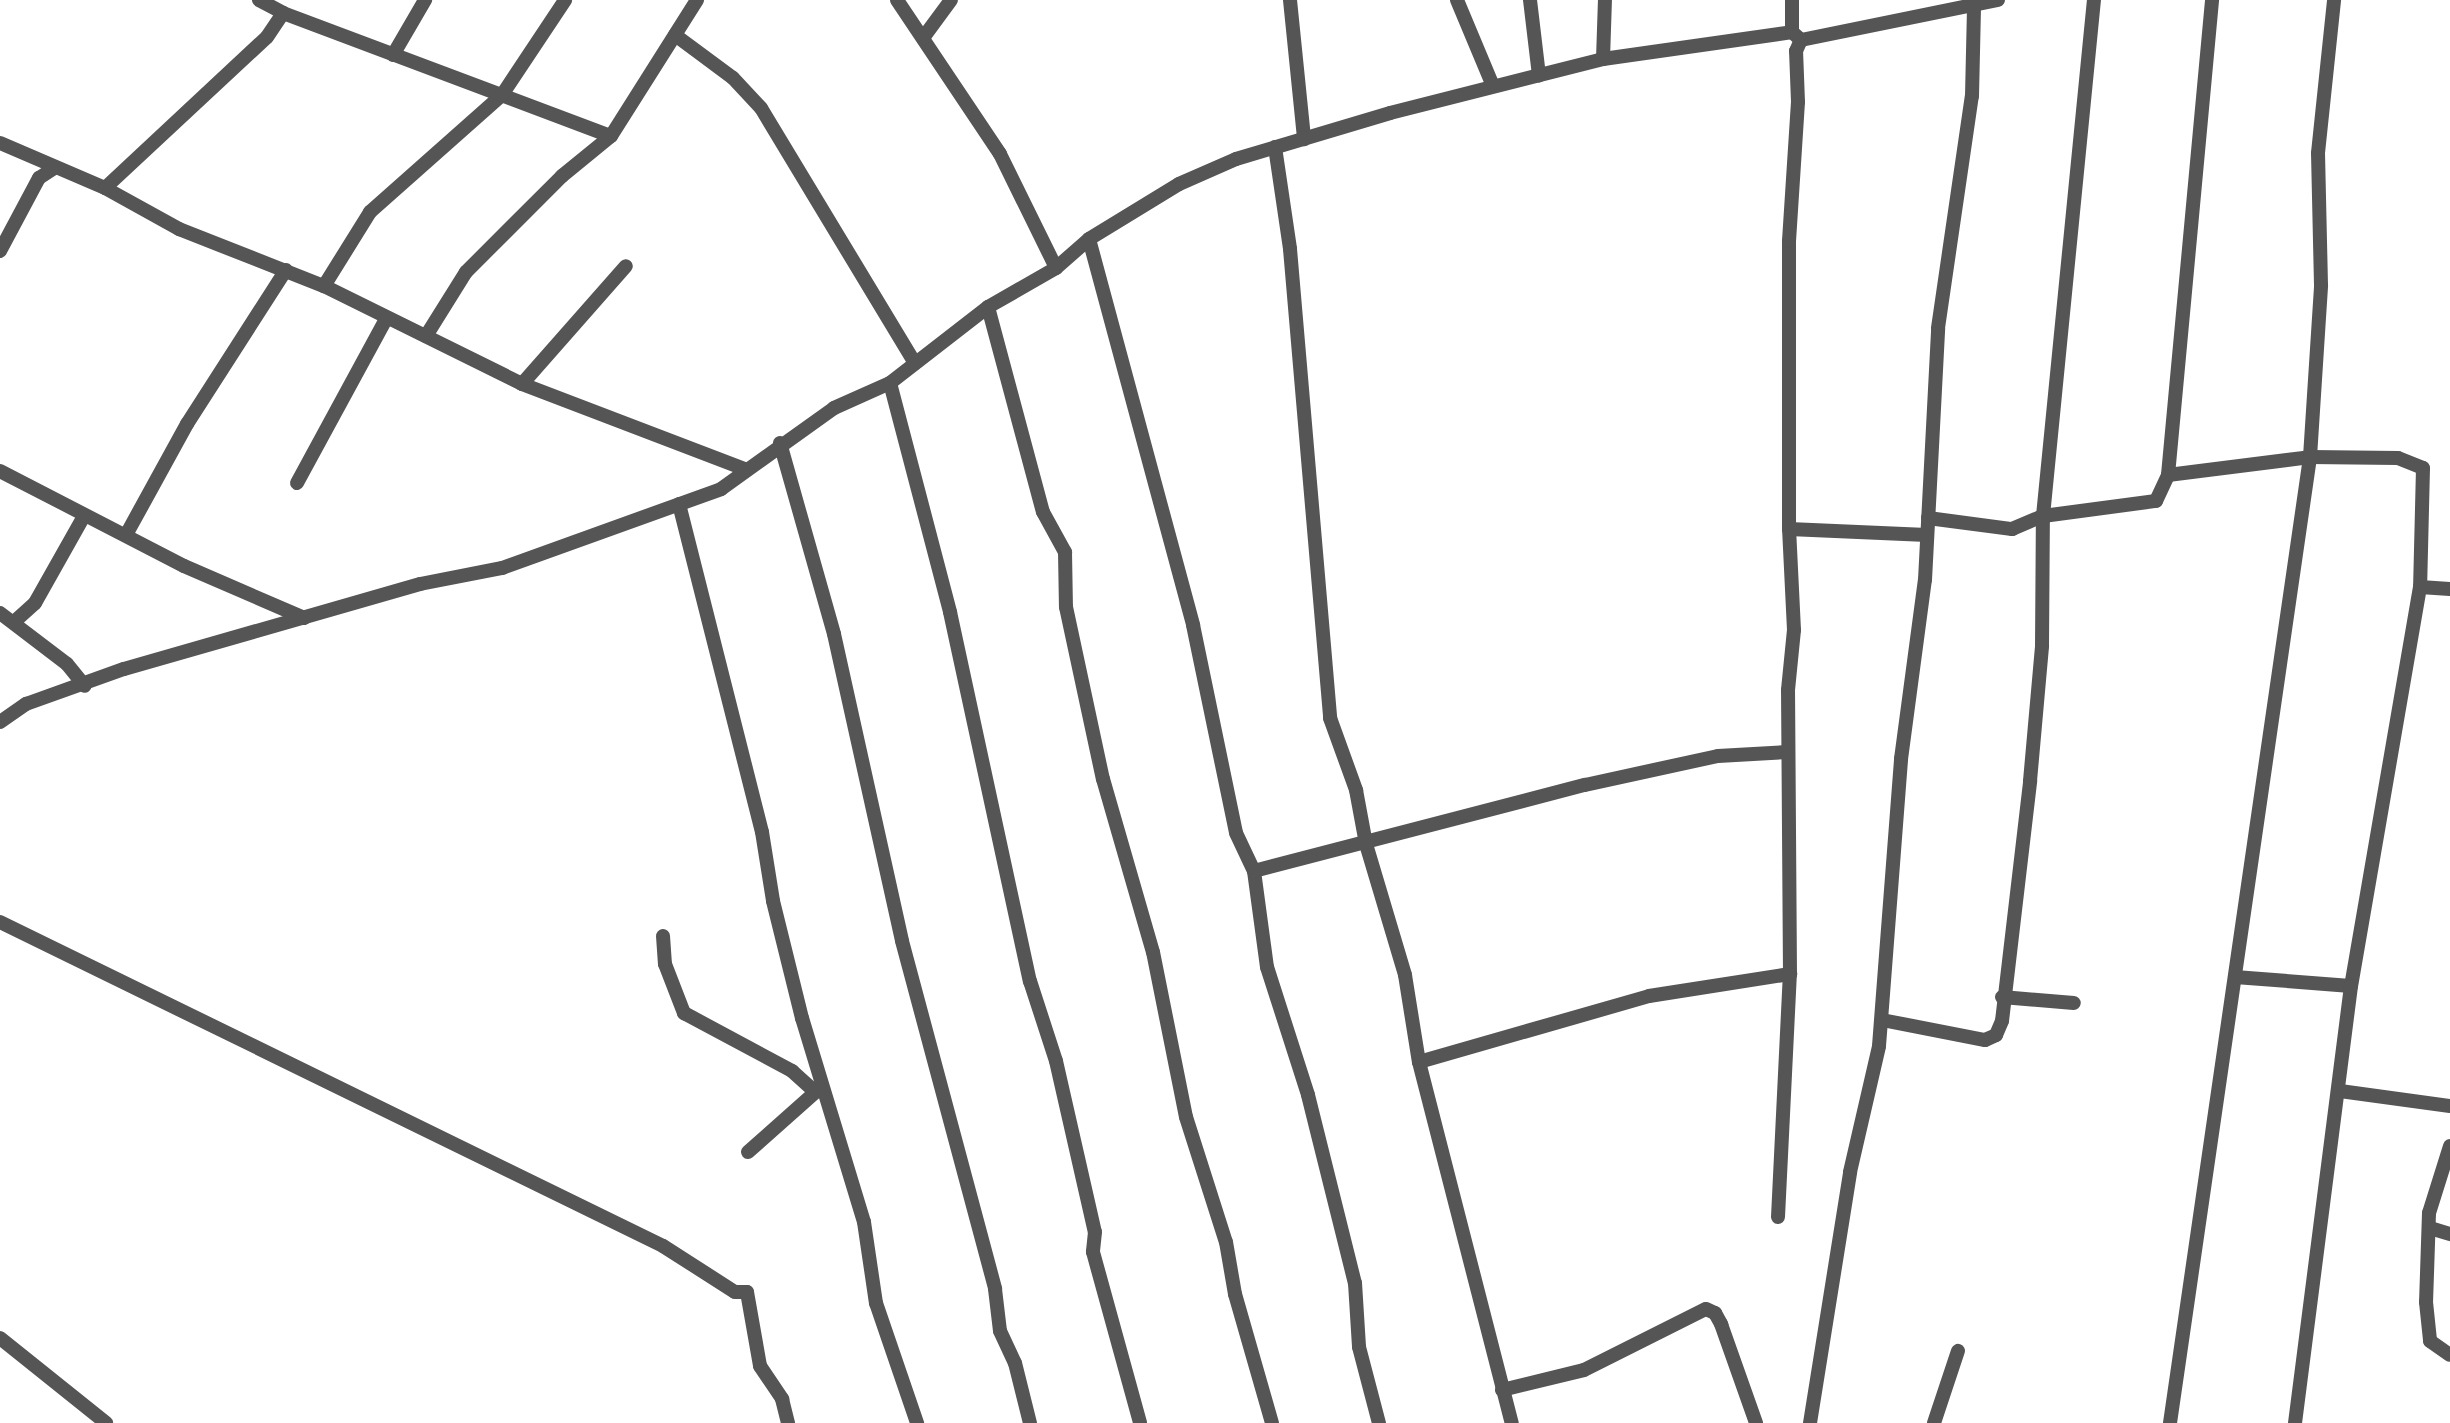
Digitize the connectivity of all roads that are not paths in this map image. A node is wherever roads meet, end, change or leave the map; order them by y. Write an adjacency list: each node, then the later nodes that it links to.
1 (259, 0): 17 (street)
2 (425, 0): 21 (street)
3 (565, 0): 25 (street)
4 (697, 0): 18 (street)
5 (897, 0): 20 (street)
6 (951, 0): 20 (street)
7 (1290, 0): 27 (street)
8 (1457, 0): 24 (street)
9 (1530, 0): 23 (street)
10 (1605, 0): 22 (street)
11 (1792, 0): 19 (street)
12 (1998, 0): 16 (street)
13 (2094, 0): 52 (street)
14 (2212, 0): 48 (street)
15 (2334, 0): 45 (street)
16 (1974, 5): 19 (street); 53 (street)
17 (283, 13): 21 (street); 31 (street)
18 (675, 35): 26 (street); 41 (street)
19 (1796, 36): 22 (street); 54 (street)
20 (923, 38): 35 (street)
21 (393, 55): 25 (street)
22 (1603, 59): 23 (street)
23 (1539, 75): 24 (street)
24 (1493, 86): 27 (street)
25 (502, 95): 26 (street); 37 (street)
26 (611, 136): 40 (street)
27 (1304, 139): 29 (street)
28 (0, 143): 30 (street)
29 (1275, 147): 32 (street); 65 (street)
30 (53, 169): 31 (street); 33 (street)
31 (105, 188): 36 (street)
32 (1089, 239): 35 (street); 66 (street)
33 (0, 251)
34 (626, 266): 43 (street)
35 (1056, 268): 38 (street)
36 (286, 270): 37 (street); 55 (street)
37 (324, 286): 39 (street)
38 (988, 307): 41 (street); 94 (street)
39 (386, 319): 40 (street); 49 (street)
40 (426, 336): 43 (street)
41 (915, 363): 42 (street)
42 (890, 383): 44 (street); 93 (street)
43 (522, 384): 46 (street)
44 (780, 443): 46 (street); 92 (street)
45 (2310, 457): 48 (street); 57 (street); 70 (street)
46 (745, 469): 50 (street)
47 (0, 471): 51 (street)
48 (2168, 475): 52 (street)
49 (297, 483)
50 (679, 504): 60 (street); 76 (street)
51 (84, 516): 55 (street); 61 (street)
52 (2043, 516): 53 (street); 72 (street)
53 (1928, 518): 56 (street)
54 (1789, 529): 56 (street); 64 (street)
55 (126, 535): 60 (street)
56 (1927, 535): 74 (street)
57 (2420, 587): 58 (street); 71 (street)
58 (2450, 589)
59 (0, 613): 61 (street)
60 (304, 618): 62 (street)
61 (14, 622): 62 (street)
62 (85, 686): 63 (street)
63 (0, 722)
64 (1788, 752): 65 (street); 69 (street)
65 (1366, 844): 66 (street); 75 (street)
66 (1254, 871): 95 (street)
67 (0, 922): 90 (street)
68 (663, 936): 76 (street)
69 (1790, 974): 75 (street); 82 (street)
70 (2235, 977): 71 (street); 100 (street)
71 (2351, 986): 77 (street)
72 (2002, 997): 73 (street); 74 (street)
73 (2074, 1003)
74 (1882, 1020): 98 (street)
75 (1419, 1062): 88 (street)
76 (819, 1088): 80 (street); 91 (street)
77 (2340, 1091): 78 (street); 101 (street)
78 (2450, 1106)
79 (2450, 1146): 81 (street)
80 (748, 1152)
81 (2445, 1174): 83 (street)
82 (1778, 1217)
83 (2430, 1228): 84 (street); 87 (street)
84 (2450, 1234)
85 (0, 1338): 89 (street)
86 (1958, 1351): 99 (street)
87 (2450, 1355)
88 (1502, 1390): 96 (street); 97 (street)
89 (106, 1423)
90 (788, 1423)
91 (917, 1423)
92 (1030, 1423)
93 (1140, 1423)
94 (1272, 1423)
95 (1379, 1423)
96 (1512, 1423)
97 (1756, 1423)
98 (1810, 1423)
99 (1934, 1423)
100 (2170, 1423)
101 (2295, 1423)

